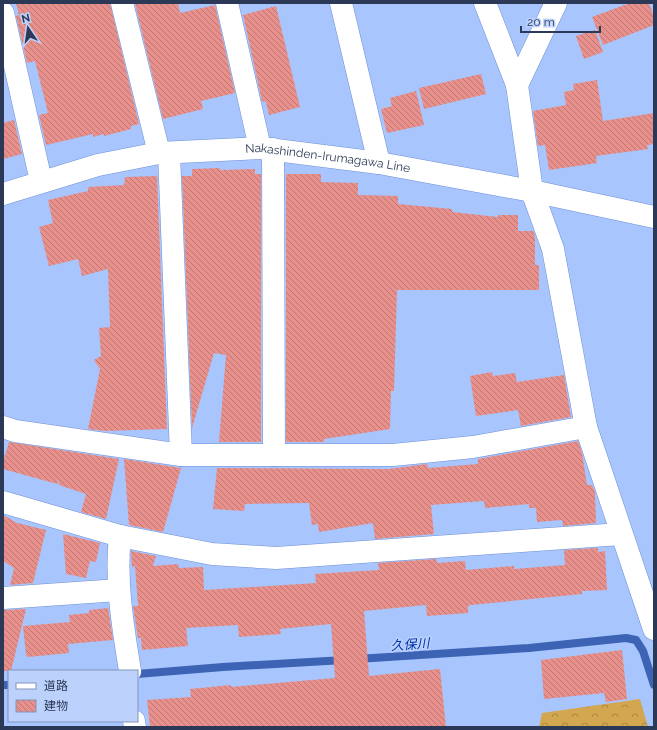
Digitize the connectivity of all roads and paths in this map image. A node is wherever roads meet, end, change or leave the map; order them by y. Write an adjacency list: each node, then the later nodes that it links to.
1 (122, 3): 9 (street)
2 (227, 3): 8 (street)
3 (341, 3): 10 (street)
4 (485, 3): 7 (street)
5 (556, 3): 7 (street)
6 (3, 13): 11 (street)
7 (517, 85): 12 (street)
8 (266, 148): 9 (street, Nakashinden-Irumagawa Line); 10 (street, Nakashinden-Irumagawa Line); 18 (street)
9 (164, 153): 11 (street, Nakashinden-Irumagawa Line); 17 (street)
10 (379, 163): 12 (street, Nakashinden-Irumagawa Line)
11 (41, 181): 13 (street, Nakashinden-Irumagawa Line)
12 (532, 191): 14 (street, Nakashinden-Irumagawa Line); 16 (street)
13 (3, 194)
14 (654, 217)
15 (3, 427): 17 (street)
16 (586, 427): 18 (street); 20 (street)
17 (181, 455): 18 (street)
18 (274, 455)
19 (3, 502): 21 (street)
20 (621, 534): 21 (street); 24 (street)
21 (120, 536): 22 (street)
22 (119, 590): 23 (street); 25 (street)
23 (3, 598)
24 (654, 629)
25 (129, 666)

